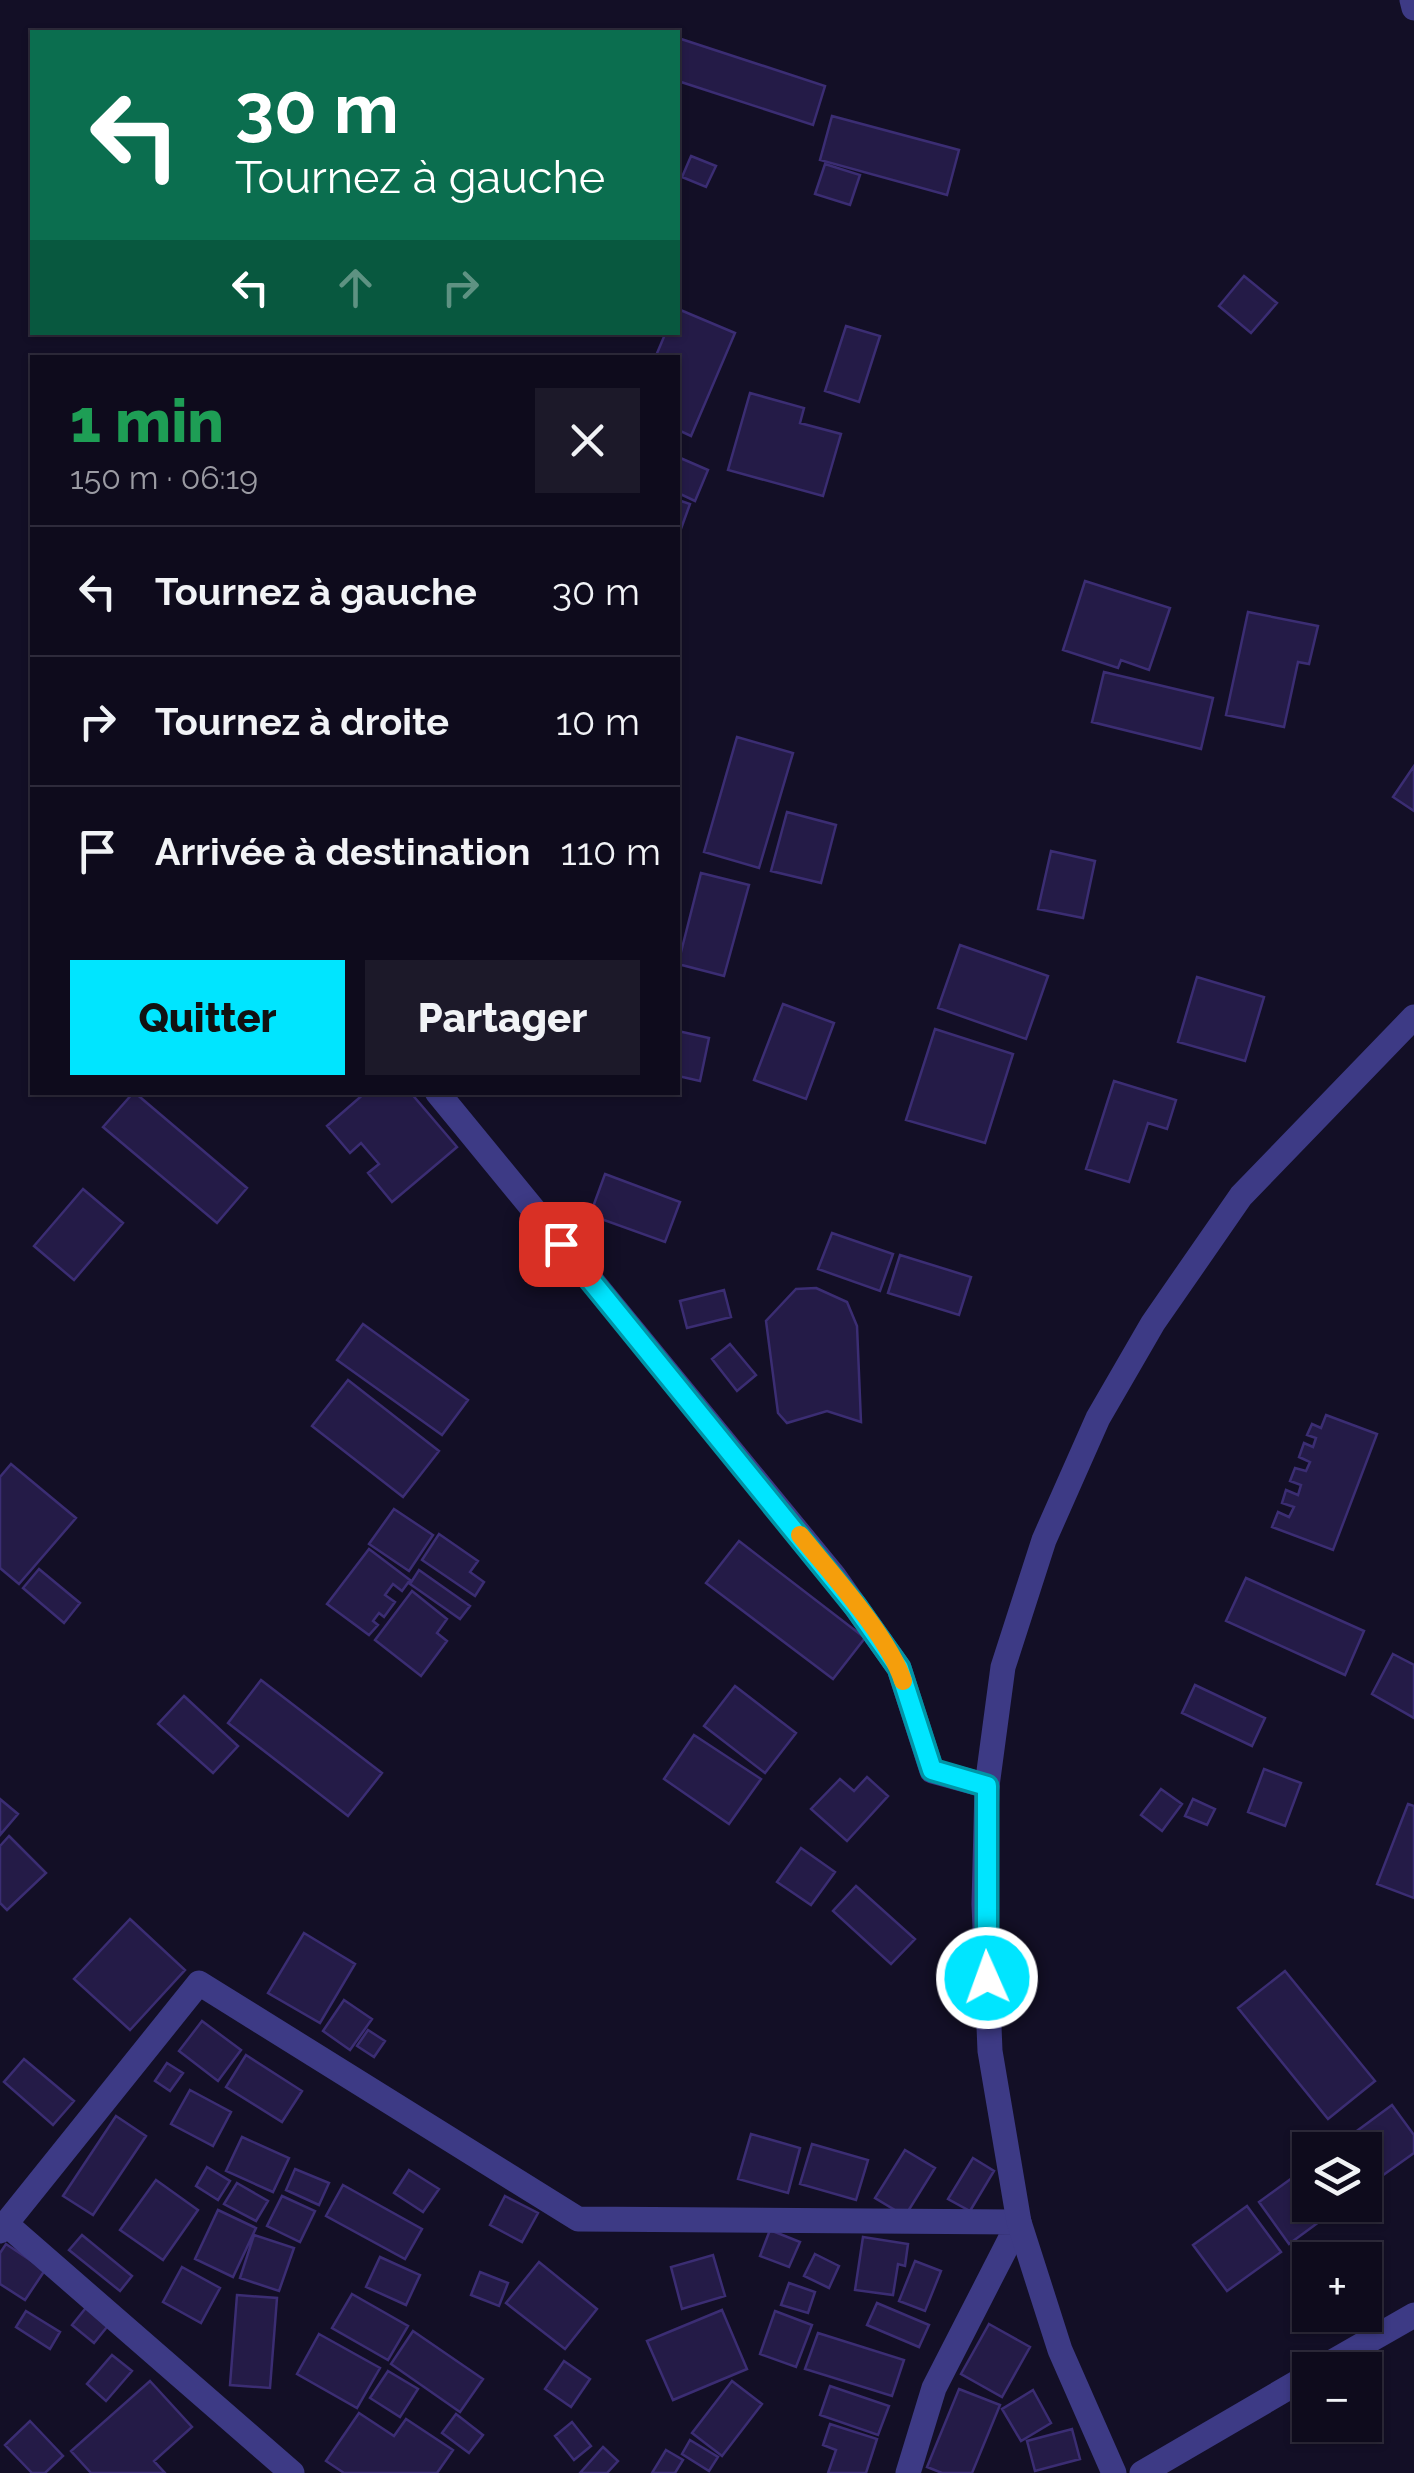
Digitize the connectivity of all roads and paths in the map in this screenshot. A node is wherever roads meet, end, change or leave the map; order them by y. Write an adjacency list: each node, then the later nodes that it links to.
1 (1412, 0): 2 (street)
2 (1414, 8)
3 (1414, 1017): 5 (street)
4 (438, 1095): 5 (street)
5 (987, 1786): 6 (street)
6 (1019, 2222): 7 (street); 12 (street); 13 (street)
7 (3, 2227): 11 (street)
8 (1414, 2314): 9 (street)
9 (1349, 2352)
10 (1292, 2386): 14 (street)
11 (292, 2473)
12 (908, 2473)
13 (1114, 2473)
14 (1142, 2473)

